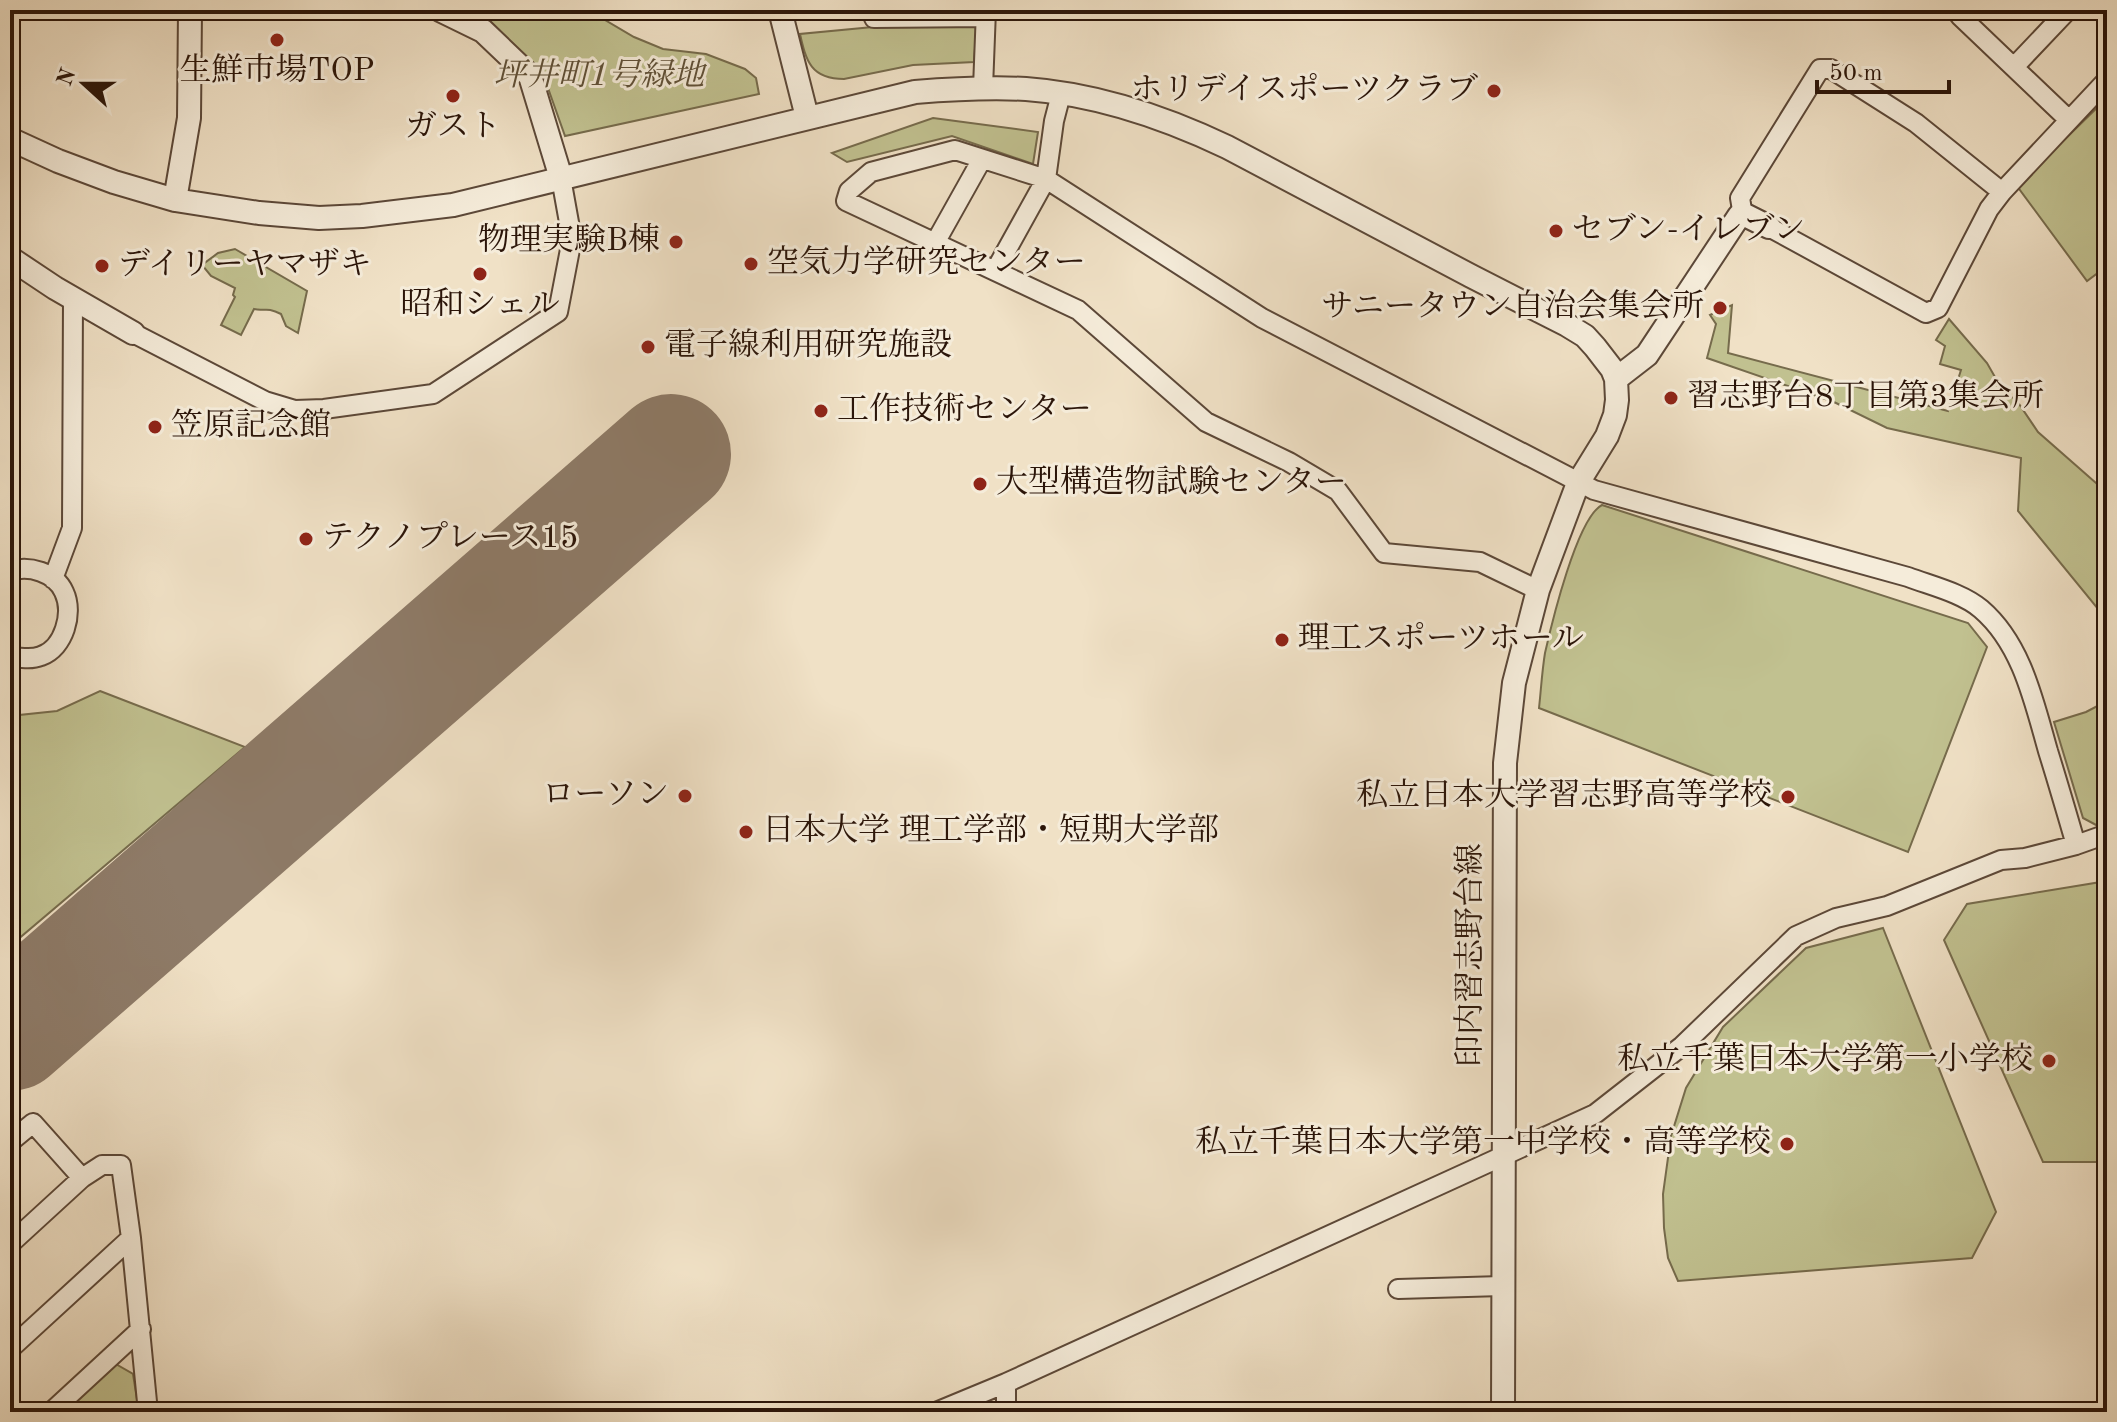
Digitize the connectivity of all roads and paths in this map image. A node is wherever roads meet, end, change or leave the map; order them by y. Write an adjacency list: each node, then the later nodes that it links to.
1 (190, 10): 19 (street)
2 (440, 10): 16 (street)
3 (780, 10): 12 (street)
4 (871, 10): 7 (street)
5 (1965, 10): 8 (street)
6 (2068, 10): 8 (street)
7 (986, 14): 10 (street)
8 (2014, 67): 13 (street)
9 (2107, 80): 13 (street)
10 (983, 88): 11 (street); 12 (street)
11 (1061, 94): 17 (street); 27 (street)
12 (807, 117): 16 (street)
13 (2069, 120): 18 (street)
14 (10, 139): 19 (street)
15 (982, 159): 17 (street); 22 (street); 22 (street)
16 (561, 178): 19 (street); 26 (street)
17 (1046, 179): 24 (street); 28 (street)
18 (2002, 192): 20 (street); 21 (street)
19 (175, 200)
20 (1737, 220): 21 (street); 27 (street)
21 (1769, 227)
22 (935, 243): 24 (street)
23 (10, 258): 25 (street)
24 (995, 271): 31 (street)
25 (73, 298): 26 (street); 30 (street)
26 (133, 333)
27 (1616, 379): 28 (street, 印内習志野台線)
28 (1578, 483): 31 (street, 印内習志野台線); 34 (street)
29 (10, 571): 30 (street)
30 (53, 579): 32 (street)
31 (1538, 590): 36 (street, 印内習志野台線)
32 (10, 656)
33 (2107, 834): 34 (street)
34 (2076, 845): 36 (street)
35 (10, 1142): 37 (street)
36 (1503, 1157): 40 (street, 印内習志野台線); 44 (street)
37 (82, 1178): 38 (street); 39 (street)
38 (131, 1238): 42 (street); 43 (street)
39 (10, 1244)
40 (1502, 1286): 41 (street); 49 (street, 印内習志野台線)
41 (1398, 1289)
42 (141, 1329): 45 (street); 46 (street)
43 (10, 1349)
44 (1006, 1383): 47 (street); 48 (street)
45 (51, 1412)
46 (148, 1412)
47 (936, 1412)
48 (1006, 1412)
49 (1503, 1412)

